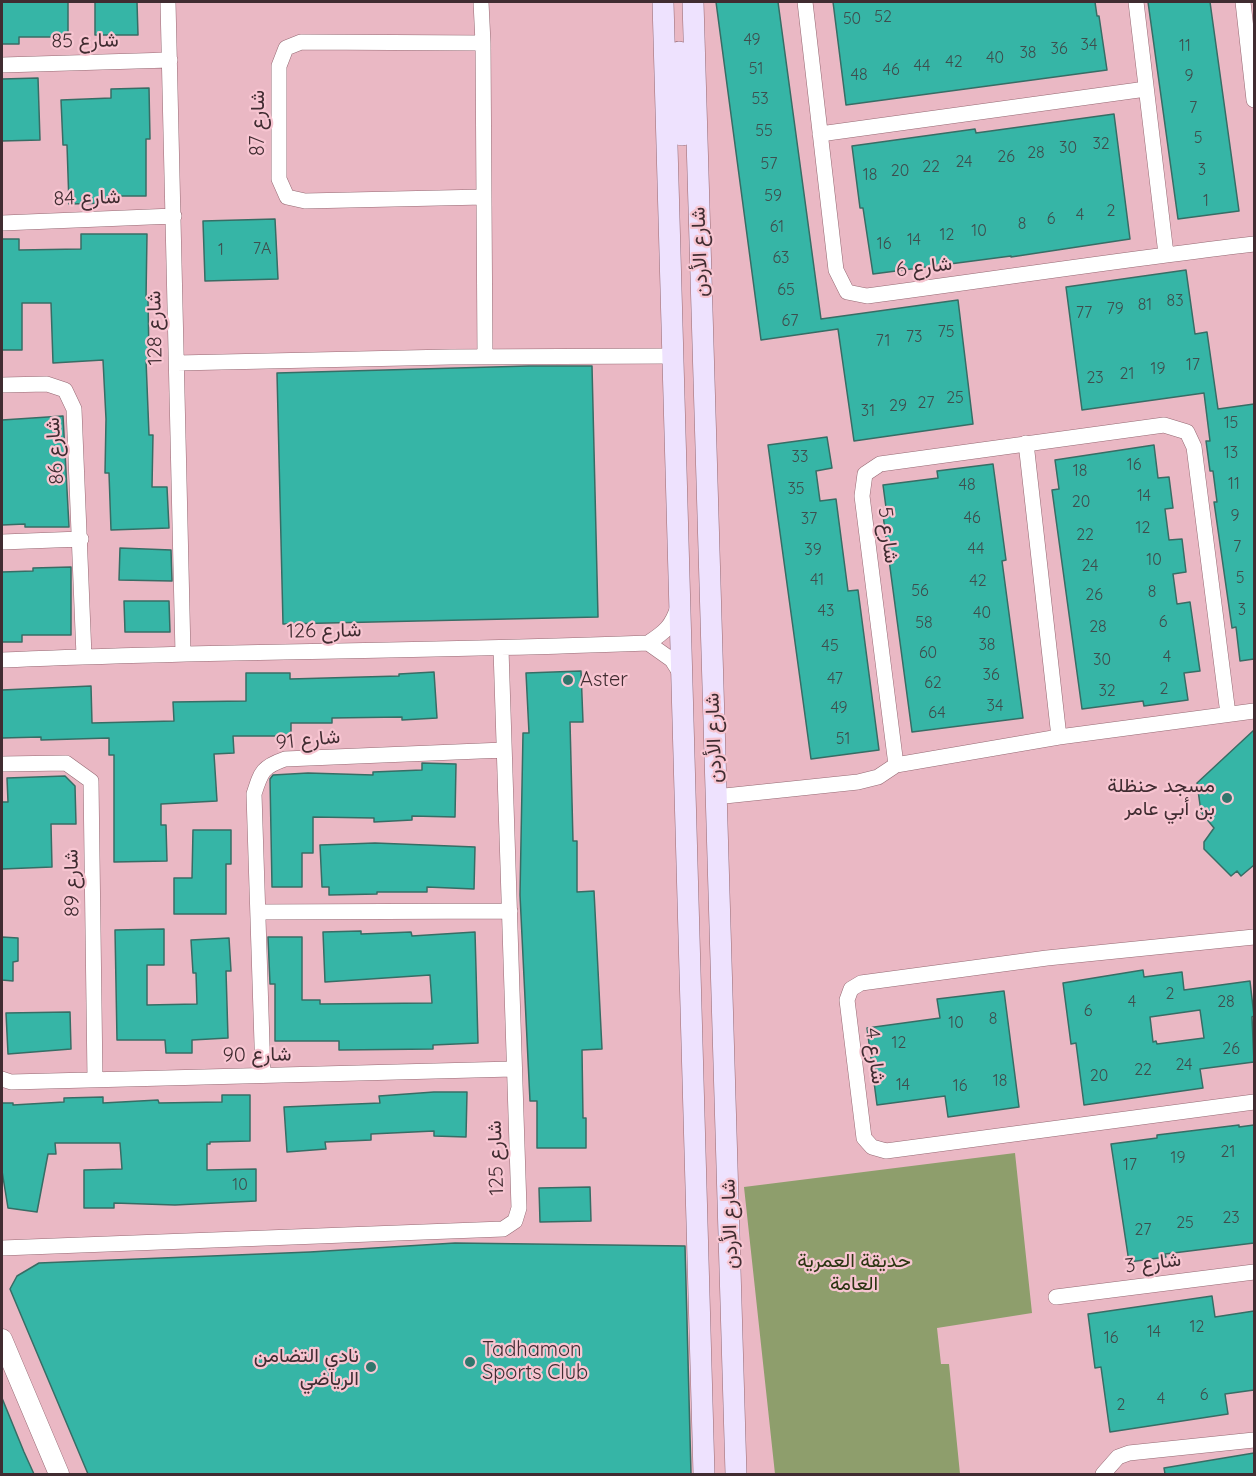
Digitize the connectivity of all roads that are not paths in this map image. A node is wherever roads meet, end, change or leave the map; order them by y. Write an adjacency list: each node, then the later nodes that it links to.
1 (168, 2): 10 (street, شارع 128)
2 (481, 2): 9 (street)
3 (663, 2): 21 (main road, شارع الأردن)
4 (676, 2): 16 (main road)
5 (693, 2): 16 (main road, شارع الأردن)
6 (805, 2): 14 (street, شارع 6)
7 (1136, 2): 12 (street)
8 (1243, 2): 13 (street)
9 (483, 43): 15 (street); 15 (street, شارع 87)
10 (170, 60): 11 (street, شارع 85); 17 (street, شارع 128)
11 (2, 65)
12 (1146, 89): 14 (street); 20 (street)
13 (1254, 100)
14 (820, 134): 20 (street, شارع 6)
15 (484, 196): 22 (street)
16 (699, 208): 41 (main road, شارع الأردن)
17 (174, 216): 18 (street, شارع 84); 23 (street, شارع 128)
18 (2, 223)
19 (1254, 244): 20 (street, شارع 6)
20 (1166, 254)
21 (674, 356): 22 (street); 28 (main road, شارع الأردن)
22 (485, 357): 23 (street)
23 (177, 363): 31 (street, شارع 128)
24 (2, 386): 26 (street, شارع 86)
25 (1026, 443): 36 (street, شارع 5); 37 (street); 40 (street, شارع 5)
26 (81, 539): 27 (street); 32 (street, شارع 86)
27 (2, 542)
28 (679, 604): 29 (street); 34 (main road, شارع الأردن)
29 (648, 644): 30 (street, شارع 126); 34 (street)
30 (501, 649): 31 (street, شارع 126); 38 (street, شارع 125)
31 (183, 654): 32 (street, شارع 126)
32 (84, 656): 33 (street, شارع 126)
33 (2, 660)
34 (683, 676): 51 (main road, شارع الأردن)
35 (1254, 711): 36 (street)
36 (1228, 714): 37 (street)
37 (1059, 737): 40 (street)
38 (504, 750): 42 (street, شارع 125); 43 (street, شارع 91)
39 (2, 764): 48 (street, شارع 89)
40 (896, 765): 41 (street)
41 (716, 797): 50 (main road, شارع الأردن)
42 (510, 911): 43 (street); 45 (street, شارع 125)
43 (259, 912): 46 (street, شارع 91)
44 (1254, 937): 49 (street, شارع 4)
45 (513, 1069): 46 (street, شارع 90); 52 (street, شارع 125)
46 (263, 1075): 48 (street, شارع 90)
47 (2, 1079): 48 (street, شارع 90)
48 (95, 1079)
49 (1254, 1102)
50 (727, 1112): 51 (main road); 58 (main road, شارع الأردن)
51 (695, 1115): 57 (main road, شارع الأردن)
52 (2, 1248)
53 (1254, 1272): 54 (street, شارع 3)
54 (1056, 1297)
55 (2, 1339): 59 (street)
56 (1254, 1440): 60 (street)
57 (704, 1471): 58 (main road)
58 (736, 1472)
59 (59, 1474)
60 (1103, 1474)

